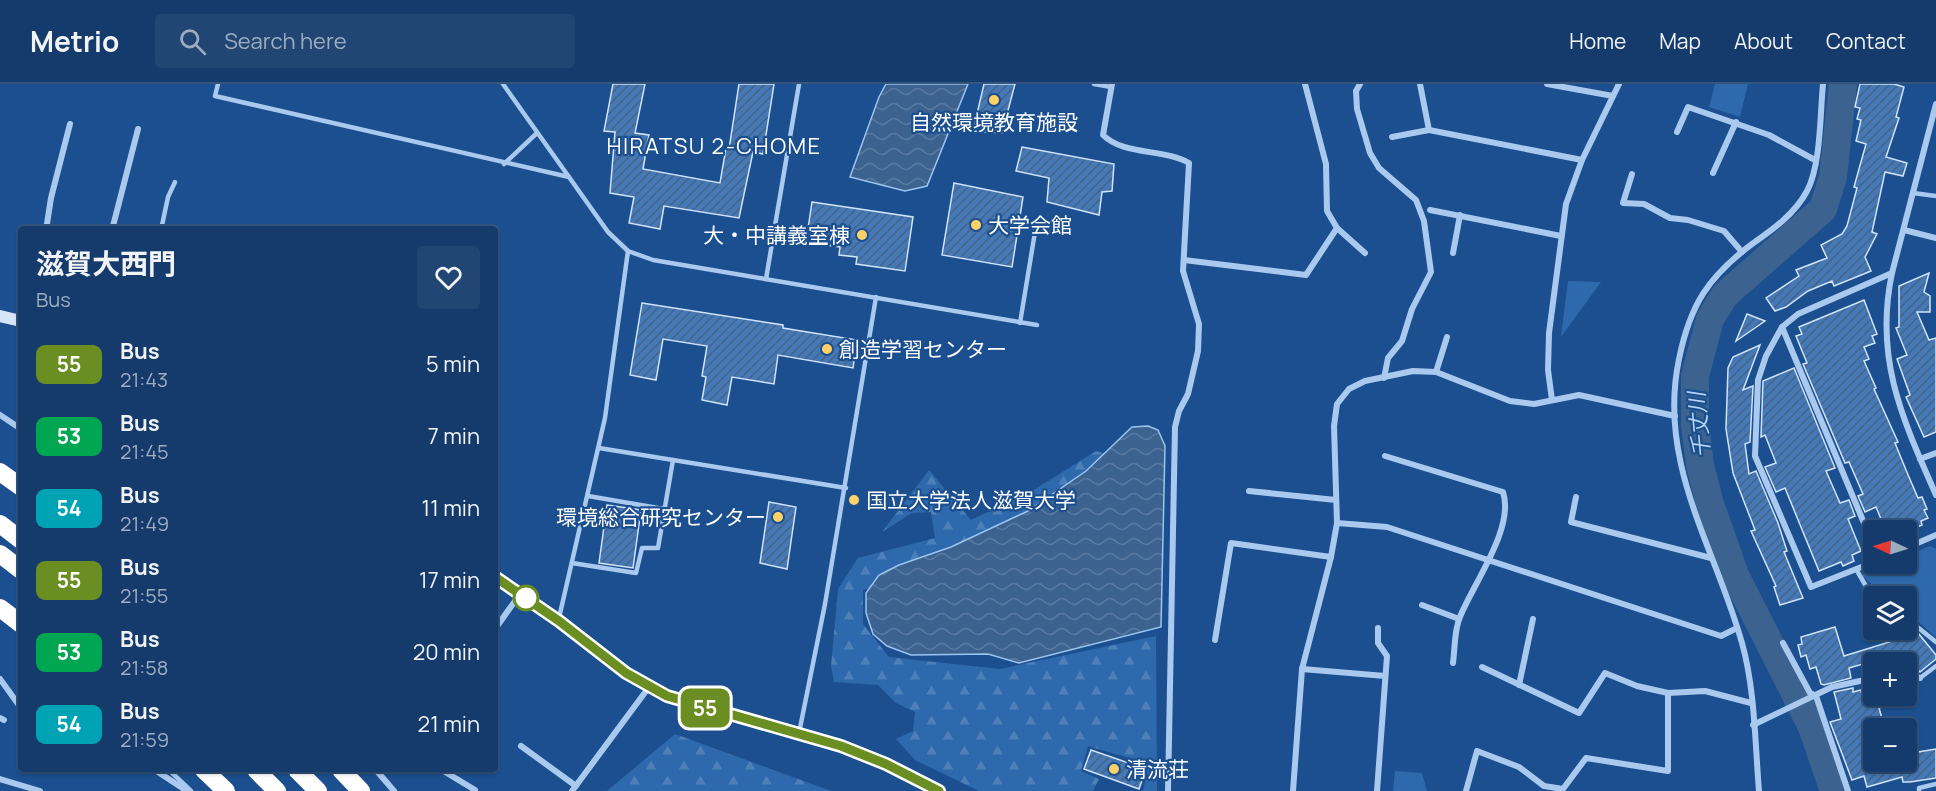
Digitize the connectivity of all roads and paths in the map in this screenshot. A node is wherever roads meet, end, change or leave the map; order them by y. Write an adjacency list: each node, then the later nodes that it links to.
1 (218, 84): 23 (lane)
2 (503, 84): 19 (lane)
3 (799, 84): 46 (lane)
4 (1094, 84): 11 (lane)
5 (1305, 84): 36 (street)
6 (1360, 84): 55 (street)
7 (1420, 84): 17 (street)
8 (1547, 84): 12 (street)
9 (1619, 84): 12 (street)
10 (1823, 84): 22 (street)
11 (1111, 86): 44 (street)
12 (1613, 96): 21 (street)
13 (1936, 104): 28 (street)
14 (1736, 122): 18 (street); 22 (street); 24 (street)
15 (70, 124): 33 (street)
16 (138, 129): 34 (street)
17 (1429, 130): 20 (street); 21 (street)
18 (1677, 132)
19 (537, 133): 23 (lane); 26 (lane)
20 (1392, 137)
21 (1582, 160): 38 (street)
22 (1815, 160): 41 (street)
23 (504, 164): 26 (lane)
24 (1713, 173)
25 (1632, 174): 41 (street)
26 (569, 177): 40 (lane)
27 (175, 182): 35 (lane)
28 (1914, 193): 29 (lane); 37 (street)
29 (1936, 196)
30 (1430, 210): 31 (street)
31 (1460, 215): 38 (street); 43 (street)
32 (1037, 220): 50 (lane)
33 (47, 226)
34 (113, 226)
35 (162, 226)
36 (1337, 228): 42 (street); 44 (street)
37 (1904, 230): 39 (street); 45 (street)
38 (1562, 236): 56 (street)
39 (1936, 238)
40 (628, 251): 46 (lane); 60 (lane)
41 (1742, 252): 58 (street)
42 (1365, 253)
43 (1453, 253)
44 (1184, 260): 142 (street)
45 (1892, 273): 52 (street); 63 (street)
46 (766, 279): 47 (lane)
47 (876, 297): 50 (lane); 67 (lane)
48 (0, 316): 49 (main road)
49 (18, 320)
50 (1020, 323): 51 (lane)
51 (1037, 325)
52 (1782, 327): 74 (street); 87 (street)
53 (1447, 337): 54 (street)
54 (1436, 372): 55 (street); 56 (street)
55 (1384, 378): 72 (street)
56 (1552, 400): 58 (street)
57 (0, 415): 59 (street)
58 (1675, 416): 82 (street)
59 (18, 427)
60 (599, 448): 64 (lane); 70 (lane)
61 (1936, 453): 63 (street)
62 (1385, 456): 83 (street)
63 (1920, 459): 69 (street)
64 (673, 460): 67 (lane); 73 (lane)
65 (0, 471): 66 (highway)
66 (18, 485)
67 (846, 488): 120 (lane)
68 (1249, 491): 72 (street)
69 (1936, 495)
70 (588, 496): 73 (lane); 84 (lane)
71 (1576, 497): 82 (street)
72 (1336, 500): 75 (street)
73 (664, 509): 84 (lane)
74 (1863, 521)
75 (1337, 523): 81 (street); 83 (street)
76 (0, 524): 78 (highway)
77 (1936, 535): 79 (street)
78 (18, 538)
79 (1917, 543)
80 (0, 554): 86 (highway)
81 (1331, 557): 101 (street); 107 (street)
82 (1711, 558): 100 (street)
83 (1489, 562): 93 (street); 100 (street)
84 (572, 563): 95 (lane)
85 (1863, 566): 87 (street)
86 (18, 568)
87 (1856, 569): 89 (lane)
88 (498, 579): 90 (main road)
89 (1865, 586)
90 (520, 593): 95 (main road); 97 (street)
91 (1422, 605): 93 (street)
92 (0, 608): 96 (highway)
93 (1459, 619): 104 (street)
94 (1533, 620): 113 (street)
95 (559, 621): 114 (main road)
96 (18, 622)
97 (498, 625)
98 (1917, 627): 102 (lane)
99 (1378, 628): 108 (street)
100 (1737, 628): 118 (street)
101 (1215, 640)
102 (1936, 642)
103 (1783, 643): 116 (street)
104 (1453, 663)
105 (1936, 666): 110 (lane)
106 (1482, 667): 113 (street)
107 (1302, 669): 108 (street); 143 (street)
108 (1385, 676): 144 (street)
109 (1917, 677): 110 (street)
110 (1920, 678)
111 (0, 679): 117 (street)
112 (1863, 680): 116 (street)
113 (1519, 685): 115 (street)
114 (649, 687): 120 (main road); 132 (street)
115 (1668, 693): 118 (street); 145 (street)
116 (1814, 697): 119 (street); 147 (street)
117 (18, 704)
118 (1751, 704): 119 (street)
119 (1753, 725): 146 (street)
120 (799, 733): 133 (main road)
121 (521, 746): 132 (street)
122 (157, 772): 136 (street)
123 (172, 772): 136 (lane)
124 (206, 772): 137 (highway)
125 (258, 772): 138 (highway)
126 (299, 772): 139 (highway)
127 (345, 772): 140 (highway)
128 (378, 772): 141 (street)
129 (445, 772): 134 (street)
130 (0, 779): 135 (street)
131 (1936, 784): 148 (lane)
132 (574, 788)
133 (931, 789)
134 (475, 790)
135 (40, 791)
136 (189, 791)
137 (226, 791)
138 (278, 791)
139 (318, 791)
140 (361, 791)
141 (394, 791)
142 (1168, 791)
143 (1293, 791)
144 (1377, 791)
145 (1466, 791)
146 (1759, 791)
147 (1848, 791)
148 (1919, 791)

